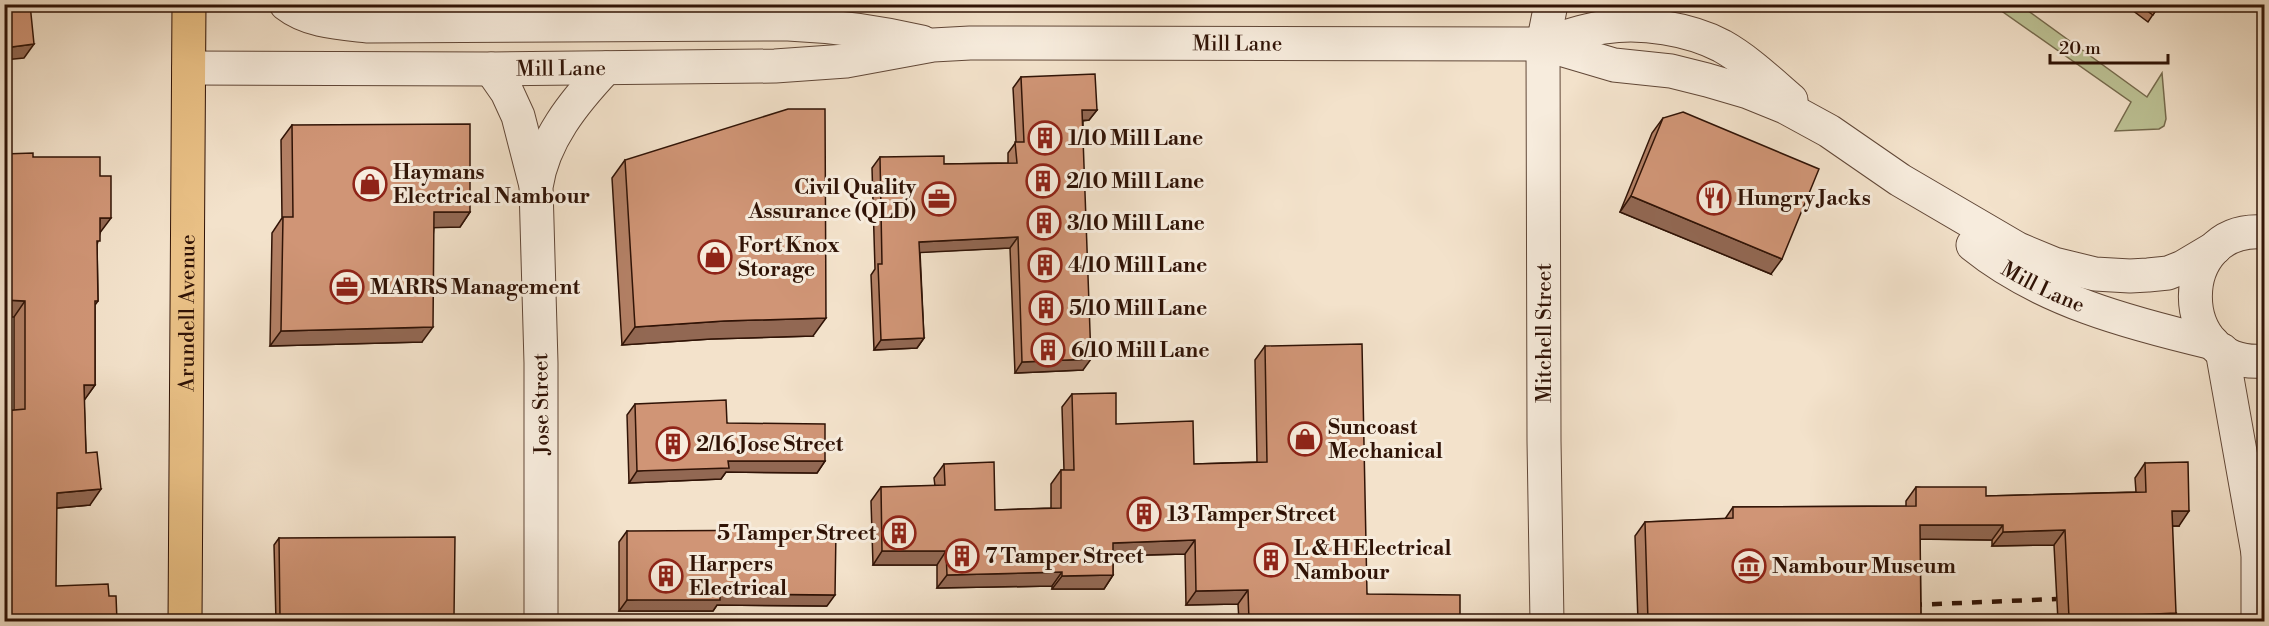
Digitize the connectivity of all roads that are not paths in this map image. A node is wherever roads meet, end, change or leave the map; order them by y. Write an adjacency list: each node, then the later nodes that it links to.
1 (189, 4): 7 (main road, Arundell Avenue)
2 (286, 4): 6 (street, Mill Lane)
3 (1533, 4): 5 (street, Mitchell Street)
4 (1551, 4): 5 (street, Mitchell Street)
5 (1543, 44): 6 (street, Mill Lane); 10 (street, Mill Lane); 20 (street, Mitchell Street)
6 (933, 45): 8 (street, Mill Lane)
7 (189, 68): 9 (street, Mill Lane); 18 (main road, Arundell Avenue)
8 (606, 68): 9 (street, Mill Lane); 11 (street, Jose Street)
9 (491, 69): 11 (street, Jose Street)
10 (1900, 180): 13 (street, Mill Lane); 14 (street, Mill Lane)
11 (536, 187): 19 (street, Jose Street)
12 (2265, 232): 13 (street, Mill Lane)
13 (2215, 248): 14 (street)
14 (2218, 347): 15 (street, Mill Lane); 17 (street)
15 (2265, 361)
16 (2265, 500): 17 (street)
17 (2258, 553): 21 (street)
18 (185, 621)
19 (541, 621)
20 (1547, 621)
21 (2258, 621)

